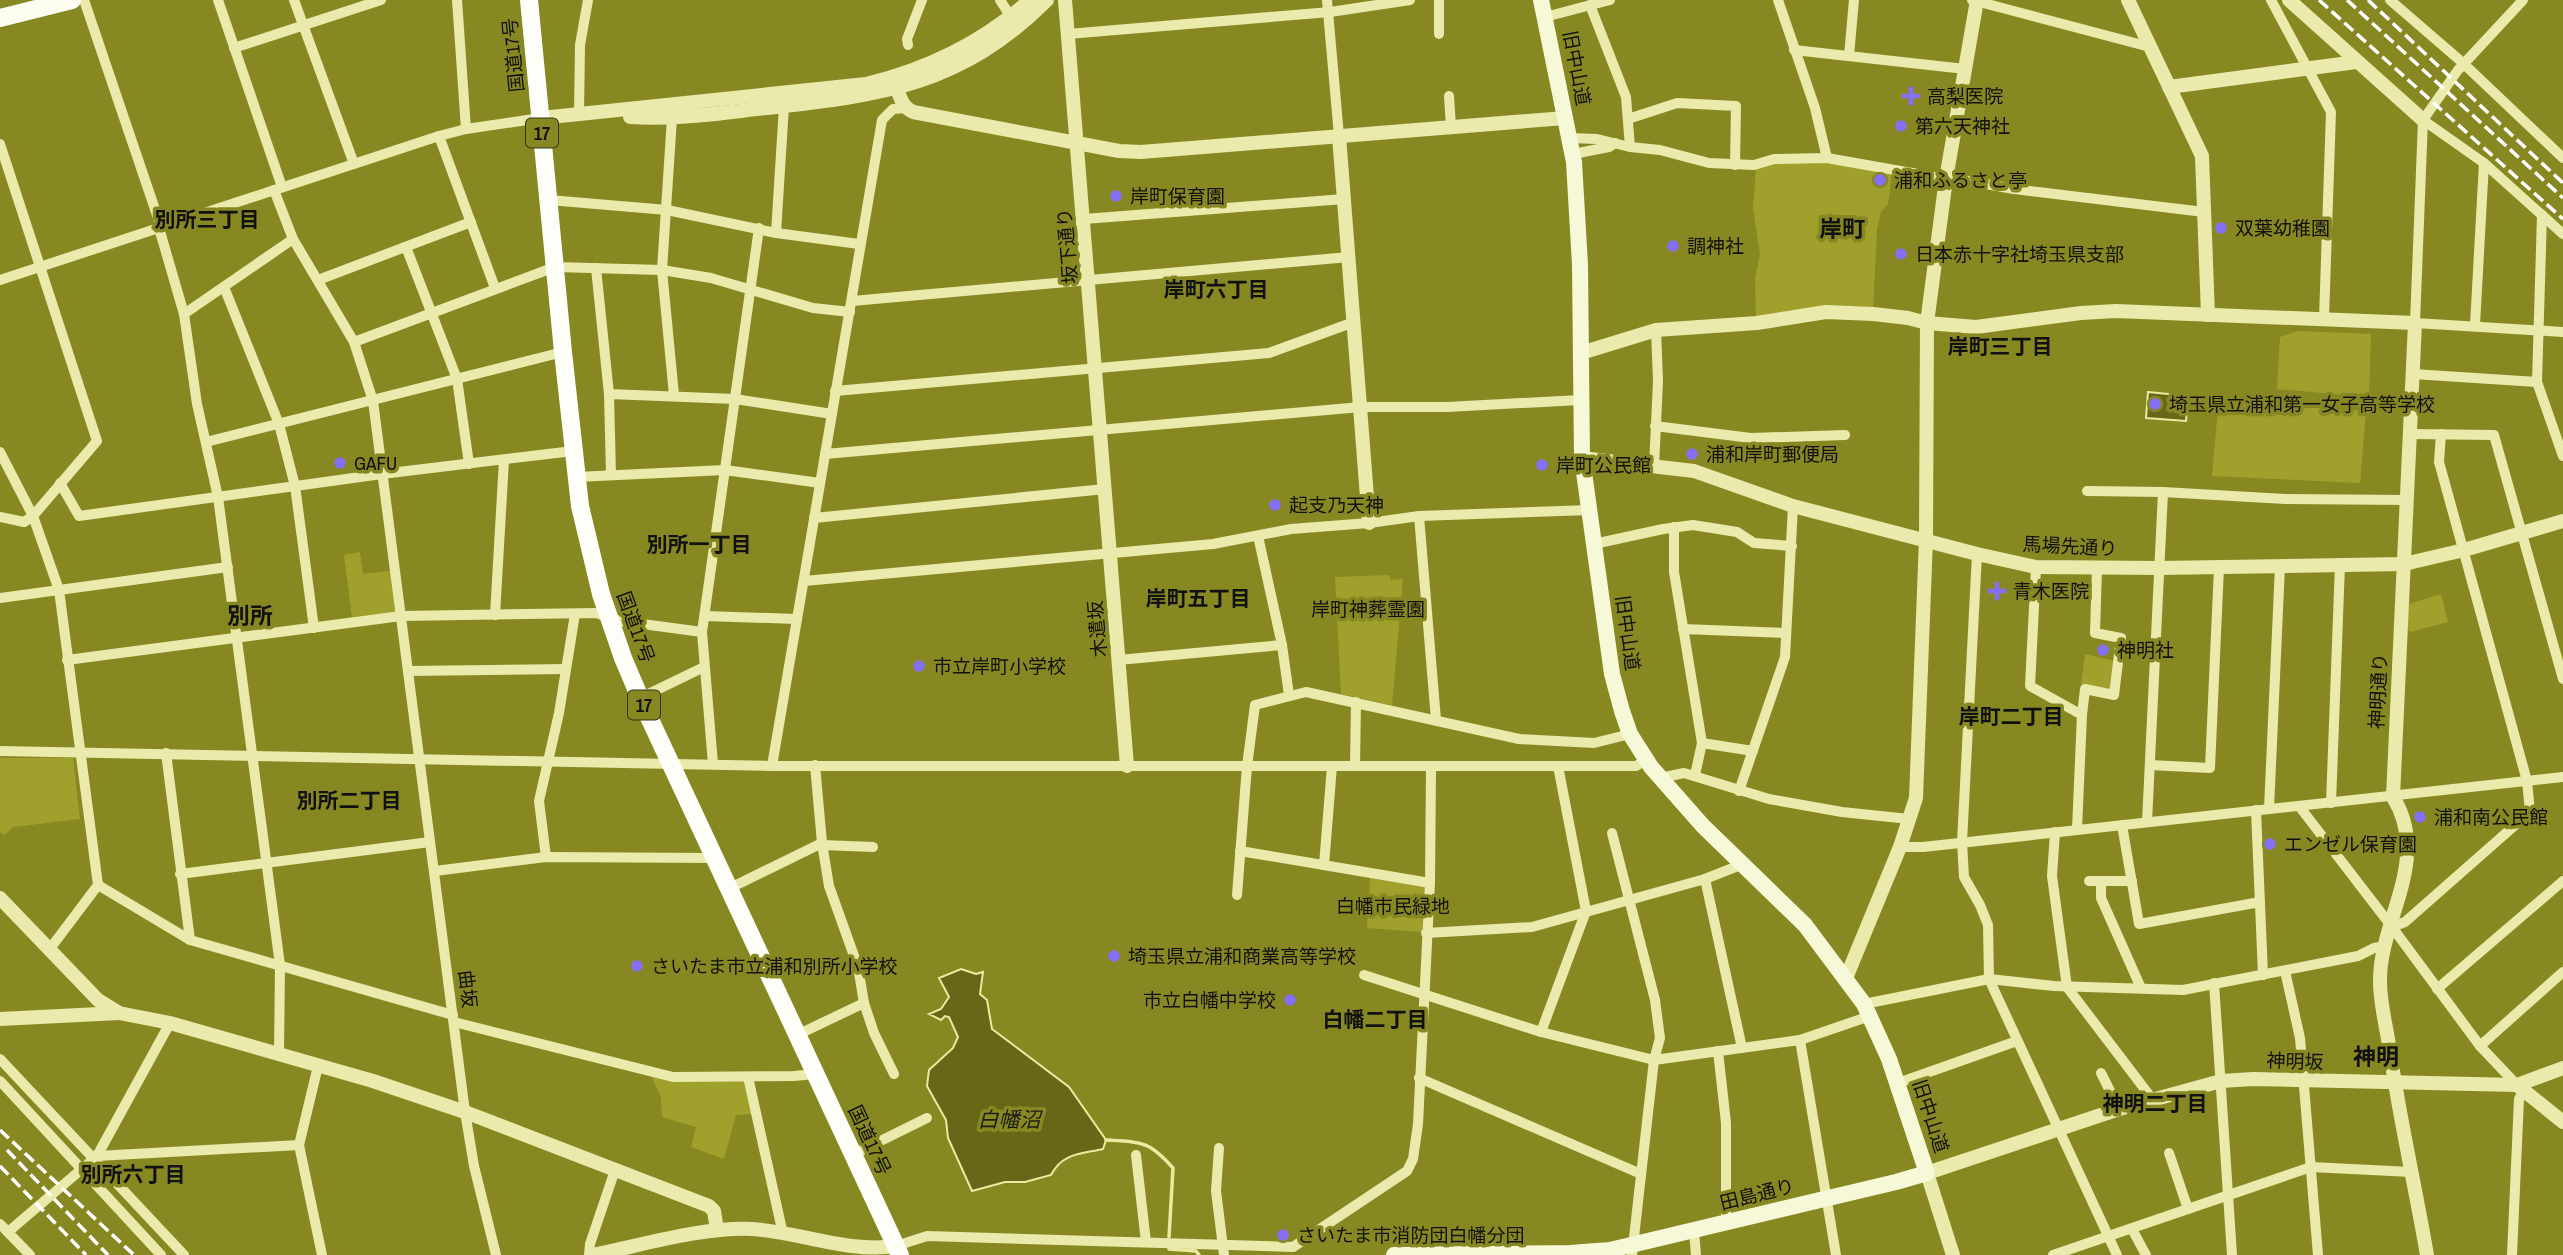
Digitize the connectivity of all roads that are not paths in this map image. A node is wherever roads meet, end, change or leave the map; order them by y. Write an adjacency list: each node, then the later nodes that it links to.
1 (72, 0): 31 (main road)
2 (84, 0): 78 (street)
3 (218, 0): 36 (street, 曲坂)
4 (294, 0): 32 (street)
5 (381, 0): 32 (street)
6 (457, 0): 56 (street)
7 (529, 0): 51 (highway, 国道17号 / 17)
8 (589, 0): 49 (street)
9 (922, 0): 35 (street)
10 (1000, 0): 29 (street)
11 (1030, 0): 29 (street)
12 (1047, 0): 45 (street)
13 (1065, 0): 33 (street, 坂下通り)
14 (1328, 0): 28 (street)
15 (1410, 0): 28 (street)
16 (1438, 0): 34 (street)
17 (1541, 0): 30 (main road, 旧中山道)
18 (1610, 0): 27 (street)
19 (1779, 0): 38 (street)
20 (1854, 0): 39 (street)
21 (2128, 0): 37 (street)
22 (2271, 0): 42 (street)
23 (2289, 0): 40 (street)
24 (2390, 0): 41 (street)
25 (2523, 0): 41 (street)
26 (1975, 1): 37 (street); 43 (street)
27 (1590, 5): 30 (street); 54 (street)
28 (1330, 12): 33 (street); 58 (street)
29 (1011, 17): 49 (street)
30 (1545, 17): 53 (main road, 旧中山道)
31 (0, 18)
32 (303, 25): 36 (street); 67 (street)
33 (1068, 34): 59 (street, 坂下通り)
34 (1439, 34)
35 (908, 45)
36 (234, 47): 70 (street, 曲坂)
37 (2150, 47): 44 (street)
38 (1794, 50): 39 (street); 64 (street)
39 (1849, 56): 43 (street)
40 (2356, 62): 42 (street); 50 (street)
41 (2460, 67): 50 (street); 65 (street)
42 (2307, 68): 44 (street); 100 (street)
43 (1965, 69): 69 (street)
44 (2169, 87): 74 (street)
45 (897, 89): 47 (street); 48 (street)
46 (1449, 96): 55 (street)
47 (784, 106): 52 (street); 80 (street)
48 (906, 108): 59 (street); 83 (street)
49 (579, 114): 51 (street); 52 (street)
50 (2427, 115): 66 (street); 103 (street, 神明通り)
51 (541, 118): 56 (street); 72 (highway, 国道17号 / 17)
52 (672, 118): 73 (street)
53 (1565, 118): 55 (street); 62 (main road, 旧中山道)
54 (1628, 119): 63 (street); 68 (street)
55 (1451, 127): 58 (street)
56 (466, 129): 57 (street)
57 (439, 136): 67 (street); 77 (street)
58 (1339, 136): 59 (street); 71 (street)
59 (1077, 143): 76 (street, 坂下通り)
60 (1615, 143): 62 (street); 62 (street); 63 (street)
61 (0, 144): 86 (street)
62 (1571, 146): 110 (main road, 旧中山道)
63 (1630, 147): 68 (street)
64 (1827, 158): 68 (street); 69 (street)
65 (2563, 158)
66 (2484, 163): 75 (street); 104 (street)
67 (354, 164): 70 (street)
68 (1735, 165)
69 (1946, 178): 74 (street); 102 (street)
70 (278, 189): 78 (street); 82 (street, 曲坂)
71 (1344, 199): 76 (street); 85 (street)
72 (550, 200): 73 (street); 87 (highway, 国道17号 / 17)
73 (667, 210): 79 (street); 89 (street)
74 (2204, 212): 99 (street)
75 (2542, 215): 81 (street); 106 (street)
76 (1084, 219): 92 (street, 坂下通り)
77 (471, 222): 84 (street); 94 (street)
78 (160, 228): 86 (street); 98 (street)
79 (759, 228): 80 (street); 95 (street)
80 (776, 233): 83 (street)
81 (2563, 234)
82 (293, 239): 91 (street, 曲坂); 93 (street)
83 (859, 244): 96 (street)
84 (406, 247): 91 (street); 97 (street)
85 (1349, 257): 92 (street); 101 (street)
86 (41, 266): 90 (street); 142 (street)
87 (555, 267): 88 (street); 94 (street); 109 (highway, 国道17号 / 17)
88 (596, 268): 89 (street); 116 (street)
89 (662, 270): 95 (street); 117 (street)
90 (0, 280)
91 (317, 280): 108 (street, 曲坂)
92 (1089, 281): 96 (street); 111 (street, 坂下通り)
93 (223, 287): 98 (street); 123 (street)
94 (495, 288): 97 (street)
95 (749, 291): 96 (street); 118 (street)
96 (851, 307): 115 (street)
97 (431, 312): 108 (street); 113 (street)
98 (184, 314): 129 (street)
99 (2208, 314): 100 (street); 102 (street)
100 (2324, 318): 103 (street)
101 (1354, 323): 111 (street); 121 (street)
102 (1927, 323): 105 (street); 161 (street)
103 (2415, 323): 104 (street); 112 (street, 神明通り)
104 (2475, 325): 106 (street)
105 (1656, 330): 110 (street); 124 (street)
106 (2538, 330): 107 (street); 114 (street)
107 (2563, 332)
108 (354, 342): 120 (street, 曲坂)
109 (563, 352): 113 (street); 130 (highway, 国道17号 / 17)
110 (1581, 353): 119 (main road, 旧中山道)
111 (1095, 370): 115 (street); 125 (street, 坂下通り)
112 (2413, 374): 114 (street); 126 (street, 神明通り)
113 (457, 379): 120 (street); 136 (street)
114 (2537, 382): 133 (street)
115 (835, 391): 122 (street)
116 (609, 394): 117 (street); 140 (street)
117 (674, 395): 118 (street)
118 (735, 399): 122 (street); 138 (street)
119 (1580, 400): 121 (street); 134 (main road, 旧中山道)
120 (373, 401): 123 (street); 139 (street, 曲坂)
121 (1361, 407): 125 (street); 157 (street)
122 (832, 414): 132 (street)
123 (279, 424): 129 (street); 144 (street)
124 (1656, 426): 128 (street); 137 (street)
125 (1100, 429): 132 (street); 145 (street, 坂下通り)
126 (2410, 434): 127 (street); 149 (street, 神明通り)
127 (2441, 434): 159 (street); 164 (street)
128 (1845, 435)
129 (206, 442): 148 (street)
130 (573, 451): 135 (street); 141 (highway, 国道17号 / 17)
131 (0, 452): 152 (street)
132 (825, 454): 143 (street)
133 (2563, 456)
134 (1582, 458): 137 (street, 馬場先通り); 151 (main road, 旧中山道)
135 (504, 460): 136 (street); 179 (street)
136 (469, 464): 139 (street)
137 (1654, 467): 150 (street, 馬場先通り)
138 (725, 470): 140 (street); 143 (street); 180 (street)
139 (382, 474): 144 (street); 181 (street, 曲坂)
140 (611, 475): 141 (street)
141 (576, 477): 182 (highway, 国道17号 / 17)
142 (60, 483): 148 (street); 152 (street)
143 (820, 483): 155 (street)
144 (295, 486): 148 (street); 184 (street)
145 (1104, 489): 155 (street); 165 (street, 木遣坂)
146 (2087, 491): 147 (street)
147 (2163, 492): 149 (street); 174 (street)
148 (218, 497): 170 (street)
149 (2407, 500): 168 (street, 神明通り)
150 (1793, 506): 161 (street, 馬場先通り); 163 (street)
151 (1590, 510): 153 (street); 162 (main road, 旧中山道)
152 (33, 516): 154 (street); 176 (street)
153 (1419, 516): 157 (street); 200 (street)
154 (0, 517)
155 (814, 518): 175 (street)
156 (2563, 521): 159 (street, 馬場先通り)
157 (1369, 523): 160 (street)
158 (1674, 527): 162 (street); 163 (street); 185 (street)
159 (2522, 533): 164 (street, 馬場先通り); 195 (street)
160 (1258, 536): 165 (street); 189 (street)
161 (1926, 539): 166 (street, 馬場先通り); 232 (street)
162 (1594, 544): 201 (main road, 旧中山道)
163 (1792, 546): 187 (street)
164 (2464, 550): 168 (street, 馬場先通り); 225 (street)
165 (1110, 553): 175 (street); 191 (street, 木遣坂)
166 (1977, 554): 172 (street, 馬場先通り); 239 (street)
167 (2340, 564): 168 (street, 馬場先通り); 169 (street, 馬場先通り); 228 (street)
168 (2404, 564): 227 (street, 神明通り)
169 (2280, 566): 171 (street, 馬場先通り); 230 (street)
170 (228, 567): 176 (street); 188 (street)
171 (2219, 567): 174 (street, 馬場先通り); 214 (street)
172 (2036, 568): 173 (street, 馬場先通り); 199 (street)
173 (2096, 568): 174 (street, 馬場先通り); 199 (street)
174 (2159, 568): 214 (street)
175 (804, 581): 183 (street)
176 (59, 590): 177 (street); 190 (street)
177 (0, 598)
178 (575, 614): 179 (street); 182 (street); 193 (street)
179 (495, 615): 181 (street)
180 (705, 615): 183 (street); 186 (street)
181 (401, 616): 184 (street); 194 (street, 曲坂)
182 (608, 617): 186 (street); 197 (highway, 国道17号 / 17)
183 (797, 620): 215 (street)
184 (314, 628): 188 (street)
185 (1683, 629): 187 (street); 202 (street)
186 (702, 632): 192 (street)
187 (1786, 633): 205 (street)
188 (238, 638): 190 (street); 207 (street)
189 (1282, 645): 191 (street); 196 (street)
190 (67, 660): 204 (street)
191 (1118, 660): 216 (street, 木遣坂)
192 (704, 667): 197 (street); 212 (street)
193 (566, 669): 194 (street); 210 (street)
194 (408, 671): 208 (street, 曲坂)
195 (2563, 679)
196 (1289, 695): 198 (street); 217 (street)
197 (640, 698): 211 (highway, 国道17号 / 17)
198 (1356, 702): 200 (street); 219 (street)
199 (2082, 715): 235 (street)
200 (1436, 720): 201 (street)
201 (1630, 734): 209 (main road, 旧中山道)
202 (1702, 743): 205 (street); 222 (street)
203 (0, 751): 204 (street)
204 (79, 751): 206 (street); 257 (street)
205 (1753, 751): 226 (street)
206 (166, 753): 207 (street); 250 (street)
207 (252, 755): 208 (street); 246 (street)
208 (421, 759): 210 (street); 238 (street, 曲坂)
209 (1646, 760): 220 (street); 224 (main road, 旧中山道)
210 (548, 761): 211 (street); 244 (street)
211 (672, 764): 212 (street); 245 (highway, 国道17号 / 17)
212 (713, 764): 215 (street)
213 (815, 765): 215 (street); 216 (street); 240 (street)
214 (2150, 765): 233 (street)
215 (772, 766)
216 (1127, 766): 217 (street)
217 (1247, 766): 218 (street); 243 (street)
218 (1332, 766): 219 (street); 248 (street)
219 (1355, 766): 221 (street)
220 (1558, 766): 221 (street); 263 (street)
221 (1431, 767): 256 (street)
222 (1695, 775): 224 (street); 226 (street)
223 (2563, 777): 225 (street)
224 (1660, 778): 247 (main road, 旧中山道)
225 (2527, 781): 227 (street); 264 (street)
226 (1739, 791): 232 (street)
227 (2393, 797): 228 (street); 264 (street, 神明通り)
228 (2331, 803): 229 (street)
229 (2299, 806): 230 (street); 264 (street)
230 (2269, 809): 231 (street)
231 (2256, 810): 233 (street); 262 (street)
232 (1909, 819): 242 (street)
233 (2147, 822): 234 (street)
234 (2122, 824): 235 (street); 252 (street)
235 (2077, 829): 236 (street)
236 (2055, 832): 239 (street); 277 (street)
237 (1612, 834): 261 (street)
238 (430, 842): 246 (street); 249 (street, 曲坂)
239 (1962, 842): 242 (street); 275 (street)
240 (822, 844): 241 (street); 258 (street); 281 (street)
241 (873, 847)
242 (1899, 847): 274 (street)
243 (1240, 851): 248 (street); 259 (street)
244 (546, 857): 245 (street); 249 (street)
245 (714, 858): 258 (highway, 国道17号 / 17)
246 (266, 863): 250 (street); 269 (street)
247 (1743, 864): 251 (street); 274 (main road, 旧中山道)
248 (1324, 865): 256 (street)
249 (435, 870): 284 (street, 曲坂)
250 (180, 874): 266 (street)
251 (1704, 879): 261 (street); 292 (street)
252 (2132, 880): 254 (street); 262 (street)
253 (2089, 881): 254 (street)
254 (2101, 881): 278 (street)
255 (2563, 881): 279 (street)
256 (1430, 883): 265 (street)
257 (98, 885): 266 (street); 268 (street)
258 (730, 888): 288 (highway, 国道17号 / 17)
259 (1237, 895)
260 (0, 898): 268 (street)
261 (1630, 900): 263 (street); 296 (street)
262 (2260, 902): 273 (street)
263 (1586, 911): 265 (street); 287 (street)
264 (2392, 927): 267 (street, 神明通り); 279 (street)
265 (1426, 933): 280 (street)
266 (190, 940): 269 (street)
267 (2386, 946): 270 (street); 307 (street, 神明通り)
268 (49, 950): 283 (street)
269 (281, 965): 284 (street); 294 (street)
270 (2285, 971): 273 (street); 306 (street)
271 (2563, 972): 291 (street)
272 (1364, 975): 280 (street)
273 (2263, 975): 276 (street)
274 (1846, 978): 282 (main road, 旧中山道)
275 (1989, 979): 277 (street); 282 (street); 290 (street)
276 (2214, 983): 278 (street); 305 (street)
277 (2067, 987): 278 (street); 310 (street)
278 (2141, 988)
279 (2437, 989): 291 (street)
280 (1422, 993): 287 (street); 303 (street)
281 (864, 1003): 288 (street); 301 (street)
282 (1867, 1010): 289 (street); 308 (main road, 旧中山道)
283 (119, 1013): 285 (street); 286 (street)
284 (454, 1018): 302 (street); 312 (street, 曲坂)
285 (0, 1020)
286 (170, 1023): 294 (street); 321 (street)
287 (1541, 1032): 296 (street)
288 (797, 1035): 300 (highway, 国道17号 / 17)
289 (1800, 1040): 292 (street); 329 (street)
290 (2017, 1041): 308 (street); 315 (street)
291 (2480, 1046): 309 (street)
292 (1742, 1048): 293 (street)
293 (1718, 1051): 296 (street); 331 (street)
294 (279, 1054): 297 (street)
295 (0, 1059): 321 (street)
296 (1654, 1060): 327 (street)
297 (318, 1066): 312 (street); 316 (street)
298 (2563, 1068): 309 (street)
299 (2101, 1073): 311 (street)
300 (815, 1074): 302 (street); 319 (highway, 国道17号 / 17)
301 (894, 1074)
302 (748, 1077): 337 (street)
303 (1419, 1078): 327 (street); 343 (street)
304 (0, 1081): 323 (street)
305 (2221, 1081): 306 (street, 神明坂); 310 (street, 神明坂); 328 (street)
306 (2305, 1081): 307 (street, 神明坂); 322 (street)
307 (2395, 1082): 309 (street, 神明坂); 325 (street, 神明通り)
308 (1898, 1083): 326 (main road, 旧中山道)
309 (2520, 1089): 314 (street); 362 (street)
310 (2153, 1100): 311 (street, 神明坂)
311 (2119, 1109): 315 (street, 田島通り)
312 (465, 1112): 324 (street); 349 (street, 曲坂)
313 (927, 1118): 319 (street)
314 (2563, 1122)
315 (2058, 1130): 326 (street, 田島通り); 338 (street)
316 (299, 1145): 321 (street); 348 (street)
317 (1219, 1148): 340 (street)
318 (2169, 1153): 330 (street)
319 (854, 1154): 342 (highway, 国道17号 / 17)
320 (1136, 1155): 339 (street)
321 (95, 1158): 323 (street); 347 (street)
322 (2311, 1167): 325 (street); 328 (street); 360 (street)
323 (81, 1168): 336 (street); 346 (street)
324 (615, 1170): 334 (street); 350 (street)
325 (2411, 1172): 361 (street, 神明通り)
326 (1927, 1173): 329 (main road, 田島通り); 355 (street)
327 (1642, 1174): 341 (street)
328 (2227, 1196): 330 (street); 359 (street)
329 (1828, 1198): 331 (main road, 田島通り); 354 (street)
330 (2188, 1209): 333 (street)
331 (1726, 1223): 335 (main road, 田島通り)
332 (0, 1224): 336 (street)
333 (2132, 1228): 338 (street); 358 (street)
334 (717, 1230): 337 (street); 350 (street)
335 (1694, 1231): 341 (main road, 田島通り); 353 (street)
336 (8, 1233): 345 (street)
337 (783, 1234): 342 (street)
338 (2109, 1237): 356 (street); 357 (street)
339 (1146, 1242): 340 (street); 342 (street)
340 (1224, 1250): 343 (street)
341 (1633, 1250): 352 (main road, 田島通り)
342 (898, 1251)
343 (1296, 1251)
344 (1424, 1254): 351 (main road, 田島通り); 352 (main road, 田島通り)
345 (30, 1255)
346 (161, 1255)
347 (184, 1255)
348 (322, 1255)
349 (496, 1255)
350 (591, 1255)
351 (1394, 1255)
352 (1504, 1255)
353 (1696, 1255)
354 (1836, 1255)
355 (1953, 1255)
356 (2053, 1255)
357 (2117, 1255)
358 (2146, 1255)
359 (2232, 1255)
360 (2318, 1255)
361 (2427, 1255)
362 (2512, 1255)

